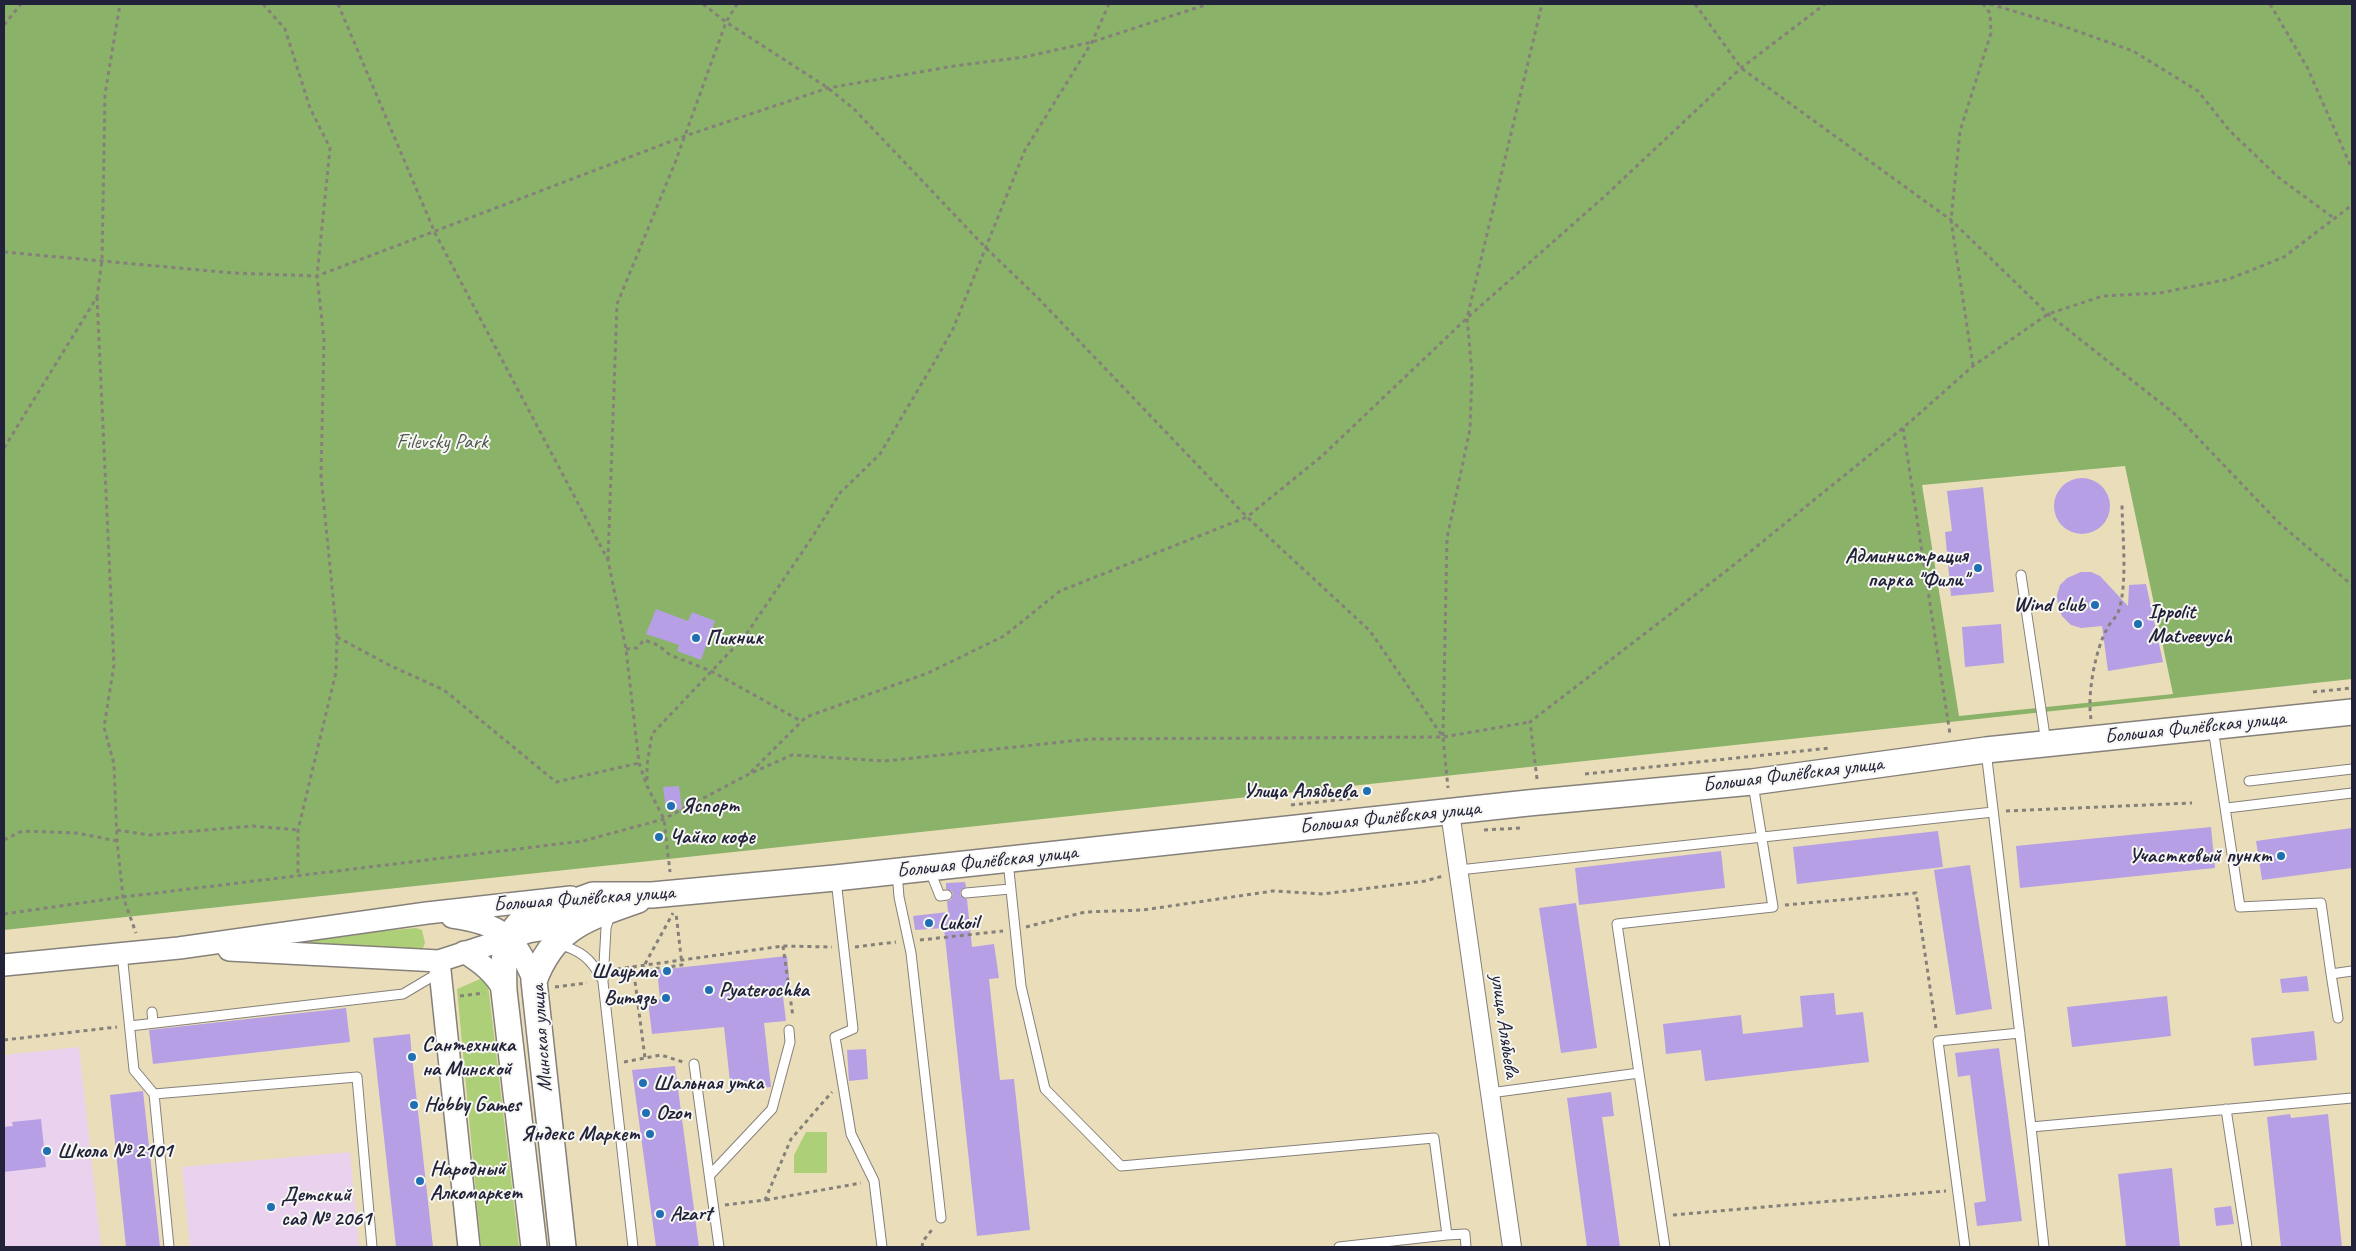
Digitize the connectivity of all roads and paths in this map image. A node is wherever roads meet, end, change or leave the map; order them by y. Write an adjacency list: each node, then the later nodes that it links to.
1 (21, 4): 16 (path)
2 (120, 4): 28 (path)
3 (263, 4): 29 (path)
4 (338, 4): 25 (path)
5 (703, 4): 15 (path)
6 (737, 4): 15 (path)
7 (1109, 4): 17 (path)
8 (1208, 4): 17 (path)
9 (1542, 4): 32 (path)
10 (1694, 4): 18 (path)
11 (1825, 4): 18 (path)
12 (1983, 4): 24 (path)
13 (1990, 4): 23 (path)
14 (2270, 4): 21 (path)
15 (726, 22): 19 (path); 20 (path)
16 (4, 26)
17 (1092, 42): 19 (path); 26 (path)
18 (1741, 68): 24 (path); 32 (path)
19 (828, 88): 20 (path); 26 (path)
20 (685, 136): 25 (path); 38 (path)
21 (2352, 169)
22 (2352, 205): 23 (path)
23 (2335, 219): 31 (path)
24 (1951, 220): 31 (path); 33 (path)
25 (436, 233): 29 (path); 38 (path)
26 (985, 247): 37 (path); 43 (path)
27 (4, 252): 28 (path)
28 (102, 260): 29 (path); 30 (path)
29 (317, 276): 41 (path)
30 (97, 296): 35 (path); 67 (path)
31 (2048, 314): 33 (path); 40 (path)
32 (1467, 318): 37 (path); 50 (path)
33 (1973, 366): 34 (path)
34 (1902, 428): 47 (path); 49 (path)
35 (4, 448)
36 (2122, 502): 45 (path)
37 (1247, 517): 46 (path); 50 (path)
38 (608, 560): 42 (path)
39 (2021, 575): 51 (lane)
40 (2352, 585)
41 (337, 637): 53 (path); 68 (path)
42 (626, 649): 43 (path); 53 (path)
43 (711, 671): 46 (path); 59 (path)
44 (2352, 712): 48 (main road, Большая Филёвская улица)
45 (2091, 719)
46 (801, 721): 55 (path)
47 (1530, 722): 50 (path); 56 (path)
48 (2213, 726): 51 (main road, Большая Филёвская улица); 63 (lane)
49 (1950, 735)
50 (1443, 737): 55 (path); 61 (path)
51 (2046, 744): 52 (main road, Большая Филёвская улица)
52 (1986, 750): 58 (main road, Большая Филёвская улица); 64 (lane)
53 (640, 763): 59 (path)
54 (2352, 769): 57 (lane)
55 (749, 774): 65 (path)
56 (1537, 779)
57 (2249, 781)
58 (1752, 782): 61 (main road, Большая Филёвская улица); 70 (lane)
59 (647, 786): 65 (path)
60 (2352, 793): 63 (lane)
61 (1449, 800): 73 (main road, Большая Филёвская улица); 75 (street, улица Алябьева)
62 (2192, 804): 64 (path)
63 (2227, 808): 107 (lane)
64 (1993, 812): 70 (lane); 119 (lane)
65 (664, 819): 77 (path); 81 (path)
66 (1522, 827): 69 (path)
67 (117, 830): 68 (path); 72 (path)
68 (298, 830): 77 (path)
69 (1487, 832)
70 (1762, 837): 75 (lane); 85 (lane)
71 (4, 840): 72 (path)
72 (117, 841): 83 (path)
73 (1008, 860): 74 (main road, Большая Филёвская улица); 79 (lane)
74 (928, 868): 76 (main road, Большая Филёвская улица); 82 (lane)
75 (1459, 870): 89 (path); 129 (street, улица Алябьева)
76 (897, 872): 78 (main road, Большая Филёвская улица); 91 (lane)
77 (298, 877): 83 (path)
78 (836, 878): 81 (main road, Большая Филёвская улица); 95 (lane)
79 (1010, 889): 80 (lane); 89 (lane)
80 (966, 893)
81 (663, 894): 84 (main road, Большая Филёвская улица)
82 (947, 895)
83 (122, 897): 87 (path); 96 (path)
84 (602, 902): 86 (street, Большая Филёвская улица); 88 (main road, Минская улица); 90 (main road, Минская улица); 108 (lane)
85 (1773, 907): 121 (path); 127 (lane)
86 (427, 913): 90 (street, Большая Филёвская улица); 94 (street, Большая Филёвская улица)
87 (4, 914)
88 (577, 924): 90 (street, Большая Филёвская улица); 92 (main road, Минская улица)
89 (1014, 930): 91 (path); 141 (lane)
90 (509, 938): 97 (street, Большая Филёвская улица); 110 (street, Большая Филёвская улица); 112 (main road, Минская улица)
91 (908, 941): 95 (path); 140 (lane)
92 (555, 944): 108 (lane); 110 (main road, Минская улица)
93 (783, 946): 95 (path); 99 (path); 118 (path)
94 (179, 948): 96 (street, Большая Филёвская улица); 102 (street, Большая Филёвская улица)
95 (844, 948): 128 (lane)
96 (146, 951): 98 (street, Большая Филёвская улица)
97 (464, 952): 102 (street, Большая Филёвская улица); 112 (street)
98 (122, 953): 100 (street, Большая Филёвская улица); 117 (lane)
99 (681, 960): 101 (path); 101 (path); 105 (path)
100 (4, 965)
101 (644, 965): 103 (path)
102 (440, 966): 116 (lane); 144 (street)
103 (633, 966): 105 (path); 106 (path)
104 (2352, 971): 107 (lane)
105 (633, 972): 106 (path); 123 (path)
106 (616, 974): 108 (path); 111 (path)
107 (2331, 974): 115 (lane)
108 (603, 982): 124 (lane)
109 (586, 983): 110 (path)
110 (544, 984): 146 (main road, Минская улица)
111 (618, 984)
112 (497, 992): 113 (path); 145 (main road, Минская улица)
113 (457, 996)
114 (152, 1012): 116 (lane)
115 (2338, 1018)
116 (153, 1023): 117 (lane)
117 (130, 1026): 120 (path); 130 (lane)
118 (789, 1030): 134 (lane)
119 (2020, 1033): 121 (lane); 133 (lane)
120 (4, 1040)
121 (1938, 1041): 136 (lane)
122 (625, 1052): 126 (path)
123 (645, 1058): 124 (path); 125 (path)
124 (612, 1064): 147 (lane)
125 (694, 1064): 134 (lane)
126 (627, 1072)
127 (1639, 1073): 129 (lane); 139 (lane)
128 (842, 1080): 135 (lane); 137 (path)
129 (1490, 1093): 153 (street, улица Алябьева)
130 (154, 1094): 142 (lane); 143 (lane)
131 (2352, 1098): 132 (lane)
132 (2226, 1109): 133 (lane); 157 (lane)
133 (2032, 1127): 156 (lane)
134 (710, 1175): 138 (lane)
135 (874, 1181): 137 (path); 149 (lane)
136 (1958, 1190): 139 (path); 155 (lane)
137 (765, 1200): 138 (path)
138 (715, 1206): 148 (lane)
139 (1660, 1216): 154 (lane)
140 (941, 1218): 150 (path)
141 (1447, 1235): 151 (lane); 152 (lane)
142 (170, 1247)
143 (372, 1247)
144 (469, 1247)
145 (534, 1247)
146 (563, 1247)
147 (633, 1247)
148 (719, 1247)
149 (882, 1247)
150 (922, 1247)
151 (1339, 1247)
152 (1466, 1247)
153 (1512, 1247)
154 (1664, 1247)
155 (1965, 1247)
156 (2044, 1247)
157 (2247, 1247)

